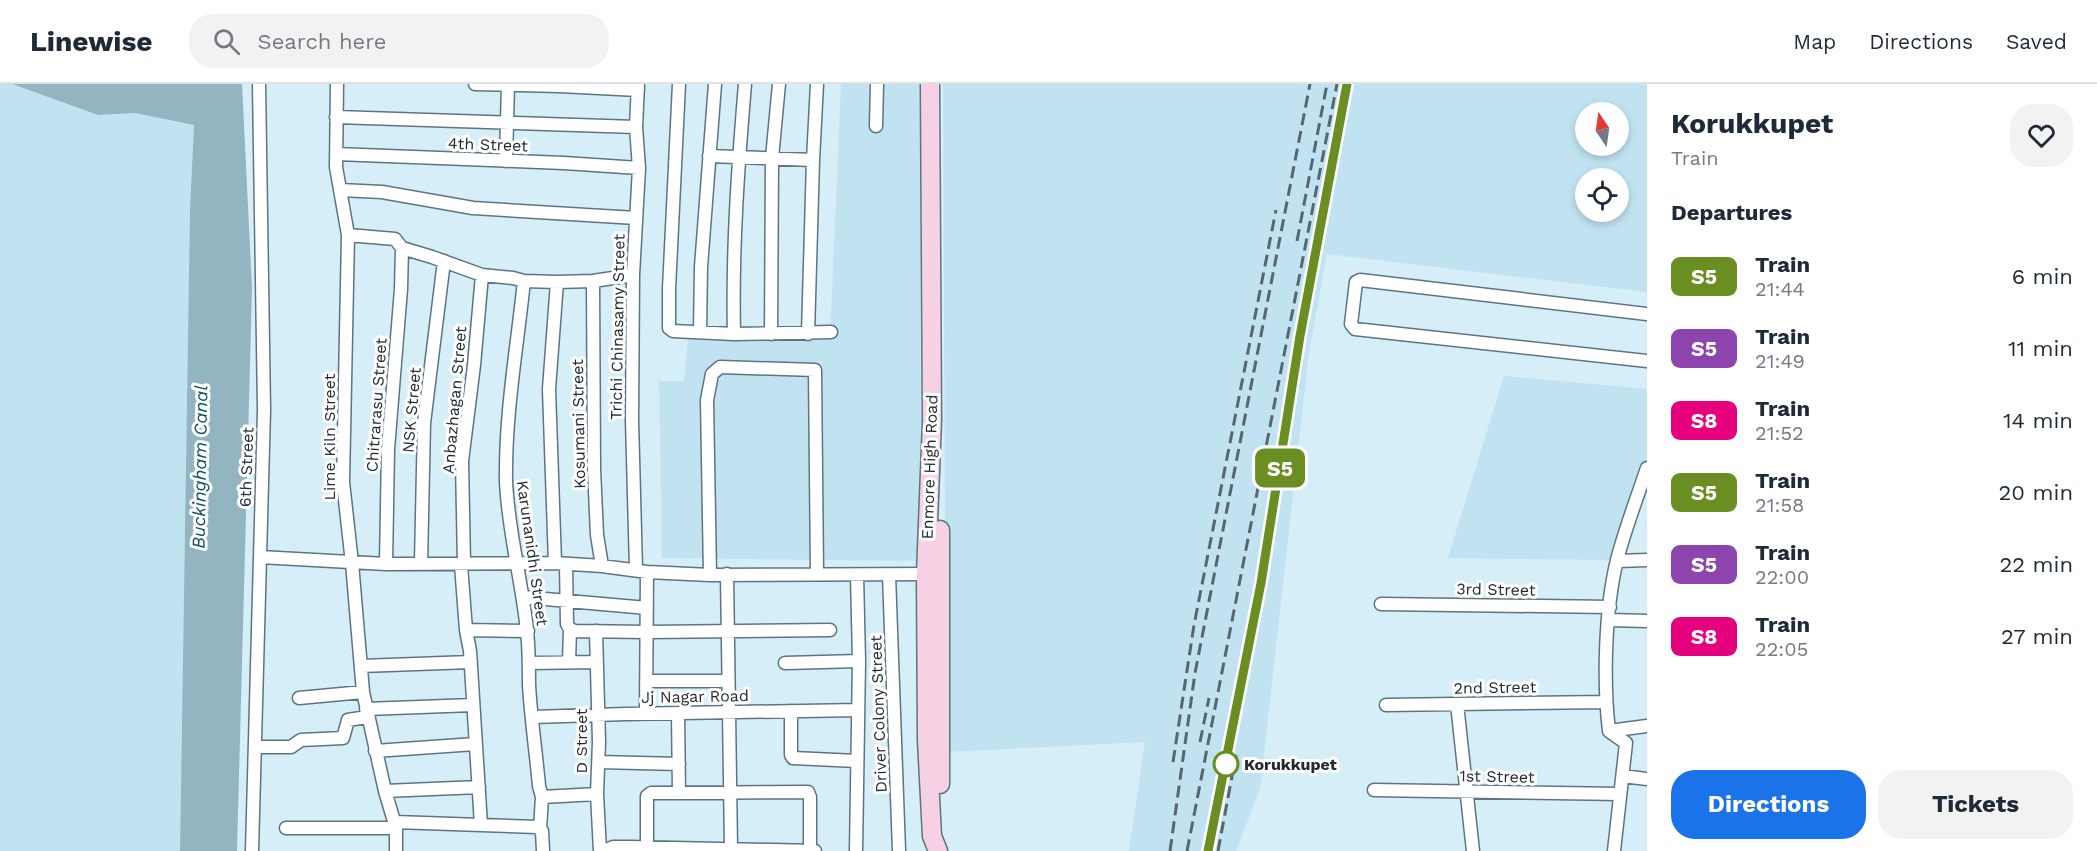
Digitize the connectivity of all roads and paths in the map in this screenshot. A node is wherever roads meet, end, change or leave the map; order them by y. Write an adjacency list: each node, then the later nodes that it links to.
1 (259, 84): 43 (street, 6th Street)
2 (337, 84): 14 (street, Lime Kiln Street)
3 (475, 84): 4 (street)
4 (508, 84): 13 (street); 15 (street)
5 (679, 84): 36 (street)
6 (715, 84): 19 (street)
7 (746, 84): 20 (street)
8 (779, 84): 21 (street)
9 (817, 84): 22 (street)
10 (877, 84): 16 (street)
11 (930, 84): 56 (main road, Enmore High Road)
12 (942, 84): 56 (main road, Enmore High Road)
13 (638, 87): 17 (street, Trichi Chinasamy Street)
14 (336, 117): 15 (street); 18 (street, Lime Kiln Street)
15 (507, 124): 17 (street); 23 (street)
16 (876, 126)
17 (636, 127): 24 (street, Trichi Chinasamy Street)
18 (336, 154): 23 (street, 4th Street); 25 (street, Lime Kiln Street)
19 (709, 156): 20 (street); 36 (street)
20 (739, 158): 21 (street); 38 (street)
21 (772, 158): 22 (street); 39 (street)
22 (813, 160): 40 (street)
23 (506, 161): 24 (street, 4th Street)
24 (639, 168): 26 (street, Trichi Chinasamy Street)
25 (340, 190): 26 (street); 27 (street, Lime Kiln Street)
26 (636, 218): 30 (street, Trichi Chinasamy Street)
27 (348, 235): 28 (street); 46 (street, Lime Kiln Street)
28 (402, 248): 29 (street); 49 (street, Chitrarasu Street)
29 (444, 261): 31 (street); 47 (street, NSK Street)
30 (633, 274): 32 (street); 53 (street, Trichi Chinasamy Street)
31 (482, 275): 33 (street); 50 (street, Anbazhagan Street)
32 (593, 280): 34 (street); 52 (street, Kosumani Street)
33 (524, 281): 34 (street); 51 (street, Karunanidhi Street)
34 (556, 282): 48 (street)
35 (1647, 314): 41 (street)
36 (700, 332): 38 (street)
37 (831, 332): 40 (street)
38 (734, 333): 39 (street)
39 (771, 333): 40 (street)
40 (808, 334)
41 (1647, 361)
42 (1647, 468): 45 (street)
43 (260, 558): 46 (street); 100 (street, 6th Street)
44 (1647, 560): 45 (street)
45 (1617, 561): 63 (street)
46 (352, 563): 49 (street); 80 (street, Lime Kiln Street)
47 (421, 563): 49 (street); 50 (street)
48 (560, 563): 51 (street); 52 (street); 61 (street)
49 (386, 564)
50 (463, 564): 51 (street); 68 (street, Anbazhagan Street)
51 (515, 564): 60 (street, Karunanidhi Street)
52 (602, 566): 53 (street)
53 (641, 571): 57 (street); 64 (street, Trichi Chinasamy Street)
54 (727, 574): 55 (street); 57 (street); 73 (street)
55 (817, 574): 57 (street); 58 (street)
56 (933, 574): 59 (street); 122 (main road, Enmore High Road)
57 (710, 575)
58 (857, 575): 59 (street); 74 (street)
59 (890, 575): 129 (street, Driver Colony Street)
60 (522, 597): 61 (street); 70 (street, Karunanidhi Street)
61 (566, 600): 64 (street); 67 (street)
62 (1381, 604): 63 (street, 3rd Street)
63 (1610, 606): 65 (street)
64 (647, 608): 72 (street, Trichi Chinasamy Street)
65 (1609, 620): 66 (street); 85 (street)
66 (1647, 621)
67 (570, 629): 71 (street); 76 (street)
68 (466, 630): 70 (street); 75 (street, Anbazhagan Street)
69 (830, 630): 73 (street)
70 (528, 631): 78 (street, Karunanidhi Street)
71 (596, 631): 72 (street); 77 (street, D Street)
72 (646, 632): 73 (street); 81 (street, Trichi Chinasamy Street)
73 (728, 632): 82 (street)
74 (860, 661): 79 (street); 89 (street)
75 (471, 662): 80 (street); 87 (street, Anbazhagan Street)
76 (569, 662): 77 (street); 78 (street)
77 (597, 662): 95 (street, D Street)
78 (529, 663): 96 (street, Karunanidhi Street)
79 (785, 663)
80 (361, 666): 83 (street, Lime Kiln Street)
81 (646, 681): 82 (street); 93 (street, Trichi Chinasamy Street)
82 (728, 681): 91 (street)
83 (363, 692): 84 (street); 92 (street, Lime Kiln Street)
84 (299, 698)
85 (1606, 702): 86 (street, 2nd Street); 98 (street)
86 (1457, 704): 88 (street, 2nd Street); 111 (street)
87 (473, 705): 92 (street); 99 (street, Anbazhagan Street)
88 (1386, 705)
89 (858, 710): 90 (street, Jj Nagar Road); 102 (street)
90 (791, 711): 91 (street, Jj Nagar Road); 102 (street)
91 (728, 712): 94 (street, Jj Nagar Road); 110 (street)
92 (366, 713): 100 (street); 101 (street, Lime Kiln Street)
93 (646, 713): 94 (street, Jj Nagar Road); 95 (street, Jj Nagar Road)
94 (678, 713): 104 (street)
95 (598, 715): 96 (street, Jj Nagar Road); 103 (street, D Street)
96 (533, 717): 115 (street, Karunanidhi Street)
97 (1647, 726): 98 (street)
98 (1609, 731): 105 (street)
99 (475, 744): 101 (street); 107 (street, Anbazhagan Street)
100 (255, 747): 123 (street, 6th Street)
101 (375, 751): 109 (street, Lime Kiln Street)
102 (857, 761): 128 (street)
103 (599, 762): 104 (street); 112 (street, D Street)
104 (679, 764): 113 (street)
105 (1623, 776): 106 (street); 114 (street)
106 (1647, 779)
107 (479, 787): 109 (street); 117 (street, Anbazhagan Street)
108 (1374, 790): 111 (street, 1st Street)
109 (385, 791): 116 (street, Lime Kiln Street)
110 (729, 792): 113 (street); 121 (street); 127 (street)
111 (1466, 792): 114 (street, 1st Street); 130 (street)
112 (597, 794): 115 (street); 126 (street, D Street)
113 (679, 794): 120 (street)
114 (1620, 794): 131 (street)
115 (542, 797): 119 (street, Karunanidhi Street)
116 (395, 825): 117 (street); 118 (street); 124 (street, Lime Kiln Street)
117 (482, 825): 119 (street)
118 (286, 828)
119 (540, 829): 125 (street, Karunanidhi Street)
120 (647, 847): 121 (street); 126 (street)
121 (731, 849): 127 (street)
122 (938, 850)
123 (252, 851)
124 (396, 851)
125 (543, 851)
126 (602, 851)
127 (813, 851)
128 (856, 851)
129 (899, 851)
130 (1473, 851)
131 (1613, 851)

